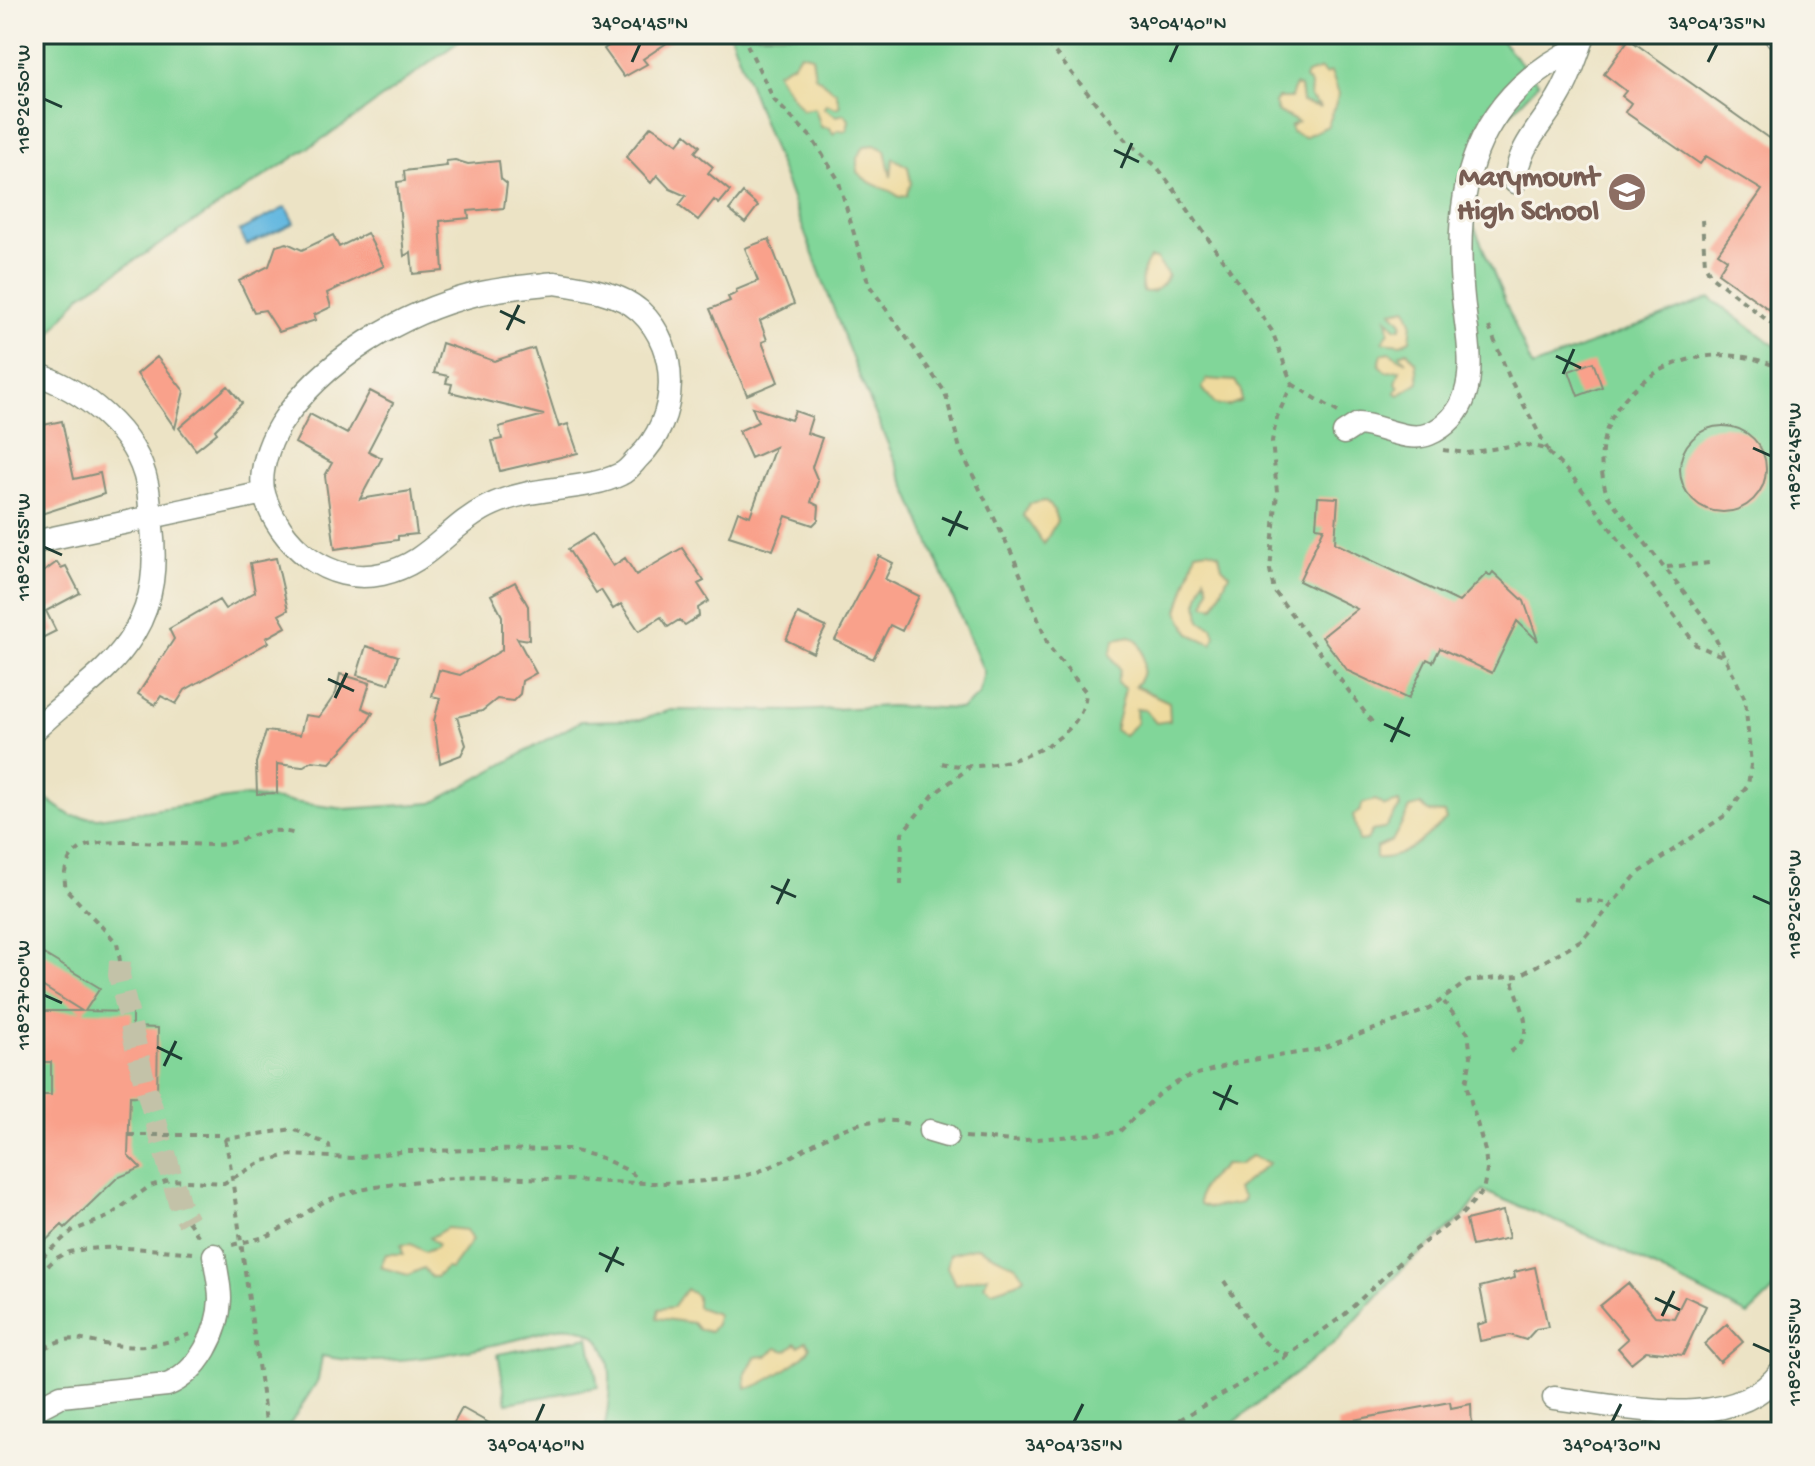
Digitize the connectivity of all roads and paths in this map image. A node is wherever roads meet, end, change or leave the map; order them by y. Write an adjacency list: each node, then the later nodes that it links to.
1 (742, 34): 23 (path)
2 (1040, 34): 10 (path)
3 (1582, 41): 4 (street); 12 (street)
4 (1515, 182)
5 (1702, 220): 7 (path)
6 (1485, 318): 13 (path)
7 (1781, 331)
8 (1781, 369): 18 (path)
9 (34, 373): 15 (street)
10 (1292, 384): 11 (path); 20 (path)
11 (1351, 428): 12 (street)
12 (1429, 434): 13 (path)
13 (1550, 454): 19 (path)
14 (264, 493): 14 (street); 15 (street)
15 (150, 517): 16 (street); 21 (street)
16 (34, 542)
17 (1710, 563): 18 (path)
18 (1667, 567): 19 (path)
19 (1727, 658): 27 (path)
20 (1375, 726)
21 (34, 731)
22 (942, 763): 23 (path)
23 (970, 768): 25 (path)
24 (296, 834): 28 (path)
25 (901, 885)
26 (1574, 899): 27 (path)
27 (1611, 903): 29 (path)
28 (120, 961)
29 (1512, 977): 30 (path); 31 (path)
30 (1444, 1002): 35 (path); 40 (path)
31 (1510, 1052)
32 (129, 1135): 33 (path)
33 (225, 1139): 34 (path); 45 (path, bridge)
34 (330, 1154): 35 (path); 37 (path)
35 (640, 1182): 37 (path)
36 (188, 1221): 37 (path)
37 (214, 1255): 39 (street)
38 (1224, 1281): 40 (path)
39 (218, 1308): 41 (path); 44 (street)
40 (1299, 1351): 46 (path)
41 (34, 1354)
42 (1781, 1371): 43 (street)
43 (1554, 1398)
44 (34, 1410)
45 (267, 1429)
46 (1159, 1432)

